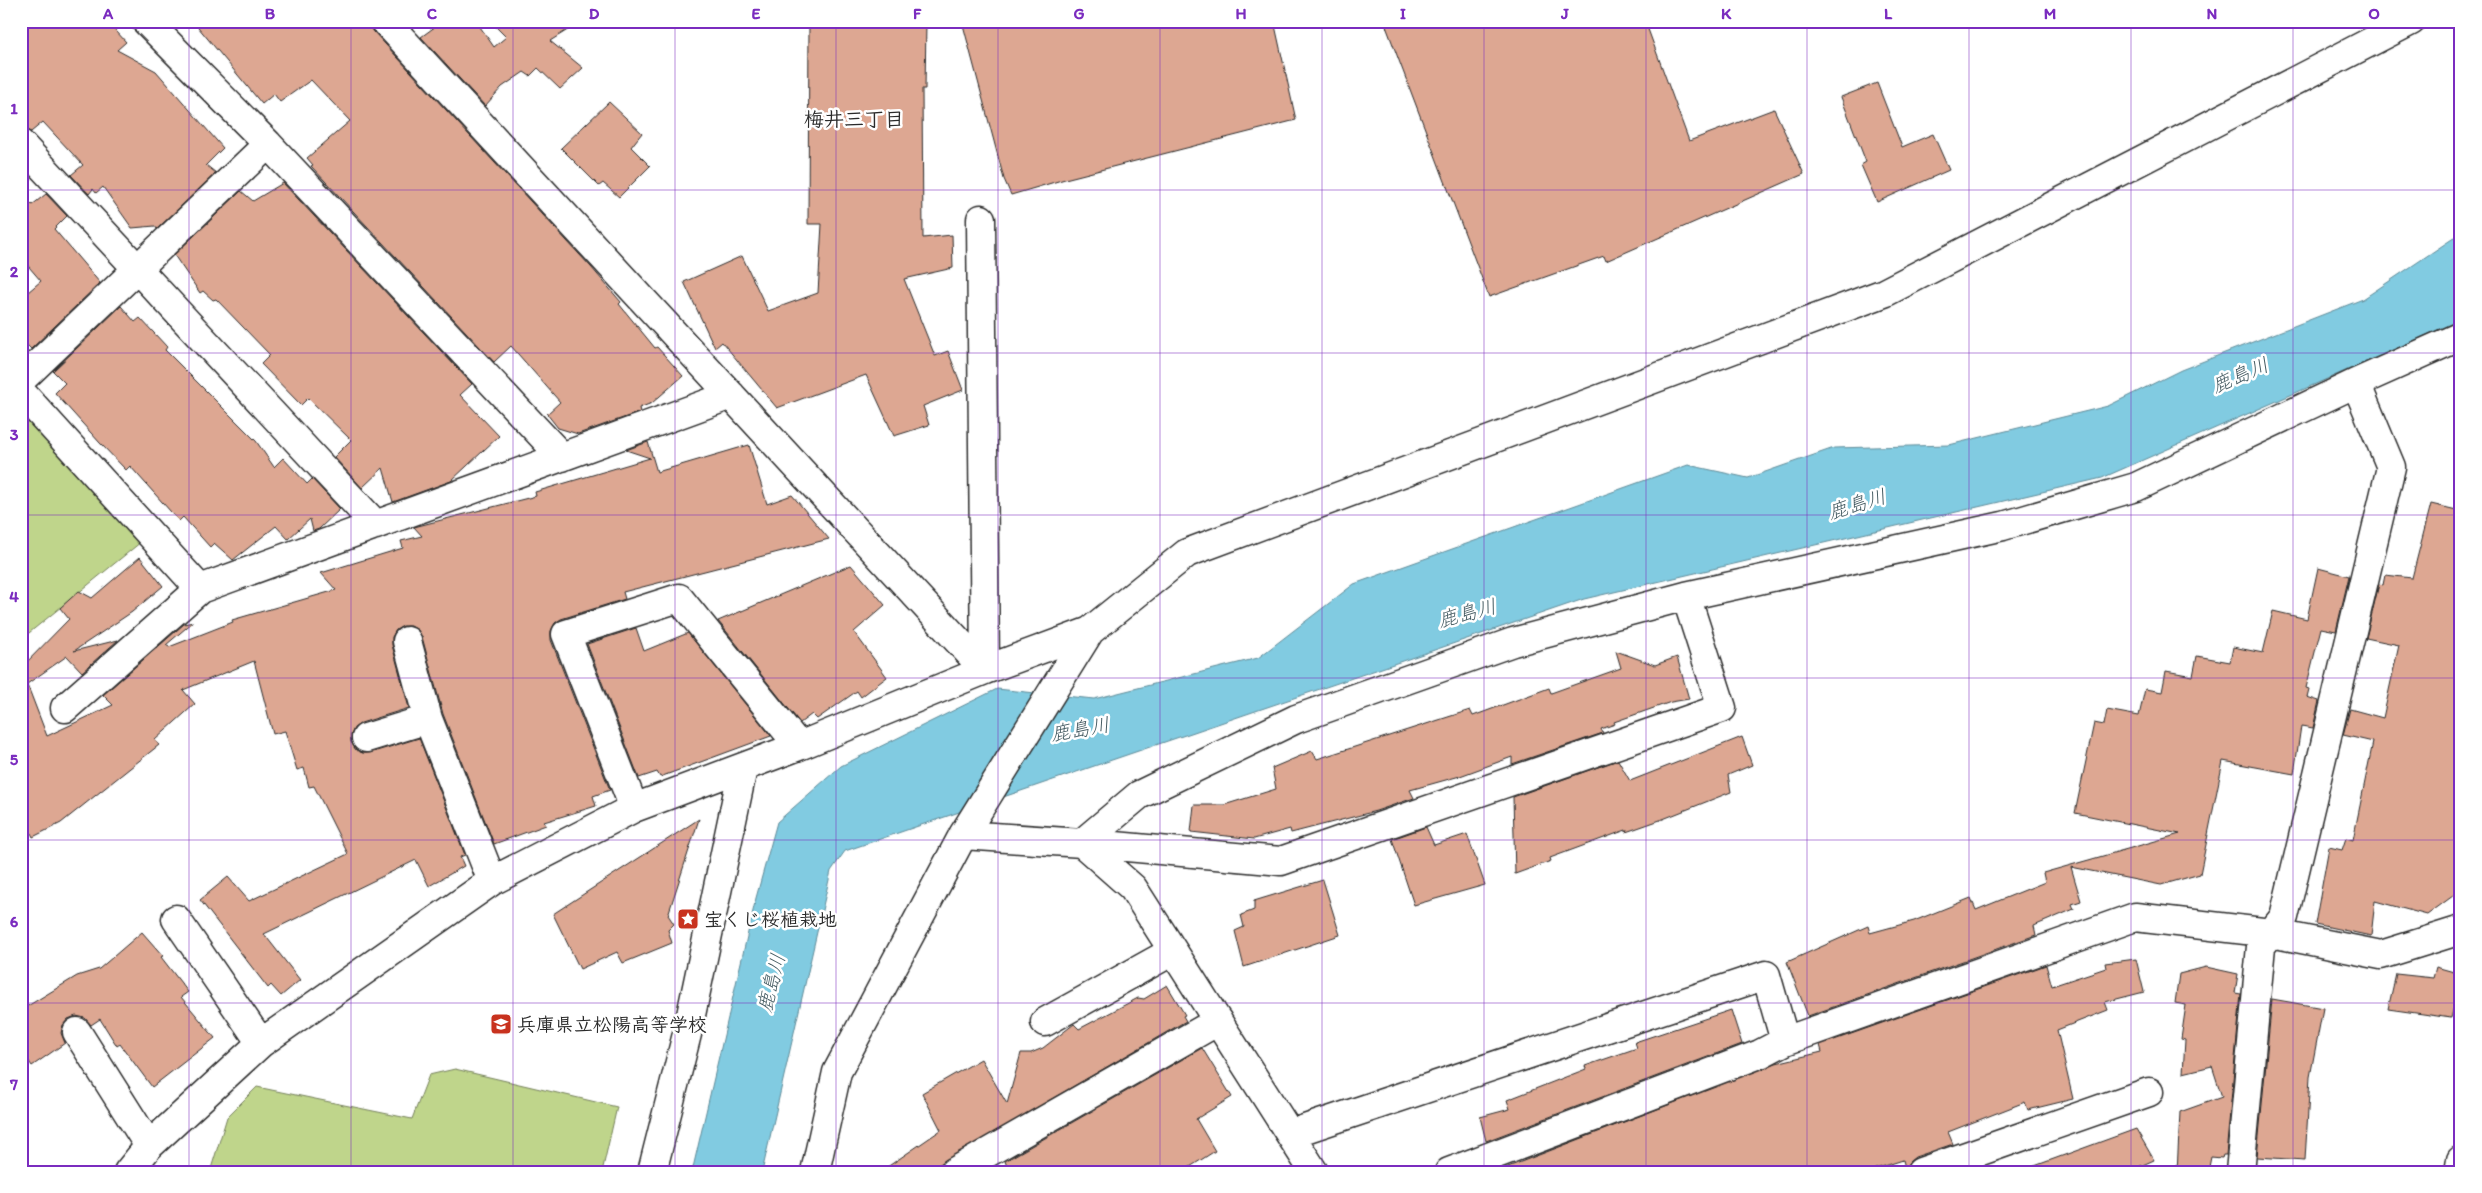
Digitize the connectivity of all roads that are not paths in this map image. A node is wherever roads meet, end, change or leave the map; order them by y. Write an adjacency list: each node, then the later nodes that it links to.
1 (146, 21): 5 (street)
2 (385, 21): 12 (street)
3 (2411, 21): 17 (street)
4 (21, 144): 7 (street)
5 (268, 144): 7 (street); 13 (street)
6 (981, 219): 19 (street)
7 (137, 268): 9 (street); 14 (street)
8 (2461, 336): 10 (street)
9 (21, 380)
10 (2356, 383): 16 (street); 31 (street)
11 (21, 392): 15 (street)
12 (731, 395): 13 (street); 19 (street)
13 (562, 456): 14 (street)
14 (376, 525): 15 (street)
15 (200, 589): 20 (street)
16 (1686, 596): 27 (street); 27 (street)
17 (1090, 631): 19 (street); 26 (street)
18 (407, 641): 21 (street)
19 (985, 670): 23 (street)
20 (65, 708)
21 (428, 719): 22 (street); 28 (street)
22 (366, 738)
23 (799, 746): 24 (street); 25 (street)
24 (743, 768): 25 (street); 43 (street)
25 (634, 808): 28 (street)
26 (963, 836): 27 (street); 44 (street)
27 (1082, 843): 32 (street)
28 (492, 880): 37 (street)
29 (176, 919): 37 (street)
30 (2461, 930): 31 (street)
31 (2271, 933): 36 (street); 49 (street)
32 (1173, 950): 33 (street); 34 (street)
33 (1045, 1022)
34 (1218, 1022): 39 (street); 45 (street)
35 (77, 1032): 40 (street)
36 (1785, 1040): 39 (street); 47 (street)
37 (261, 1043): 40 (street)
38 (2148, 1092): 48 (street)
39 (1290, 1134): 46 (street)
40 (149, 1146): 42 (street)
41 (2461, 1160): 50 (street)
42 (128, 1172)
43 (652, 1172)
44 (815, 1172)
45 (954, 1172)
46 (1314, 1172)
47 (1449, 1172)
48 (1921, 1172)
49 (2240, 1172)
50 (2459, 1172)

